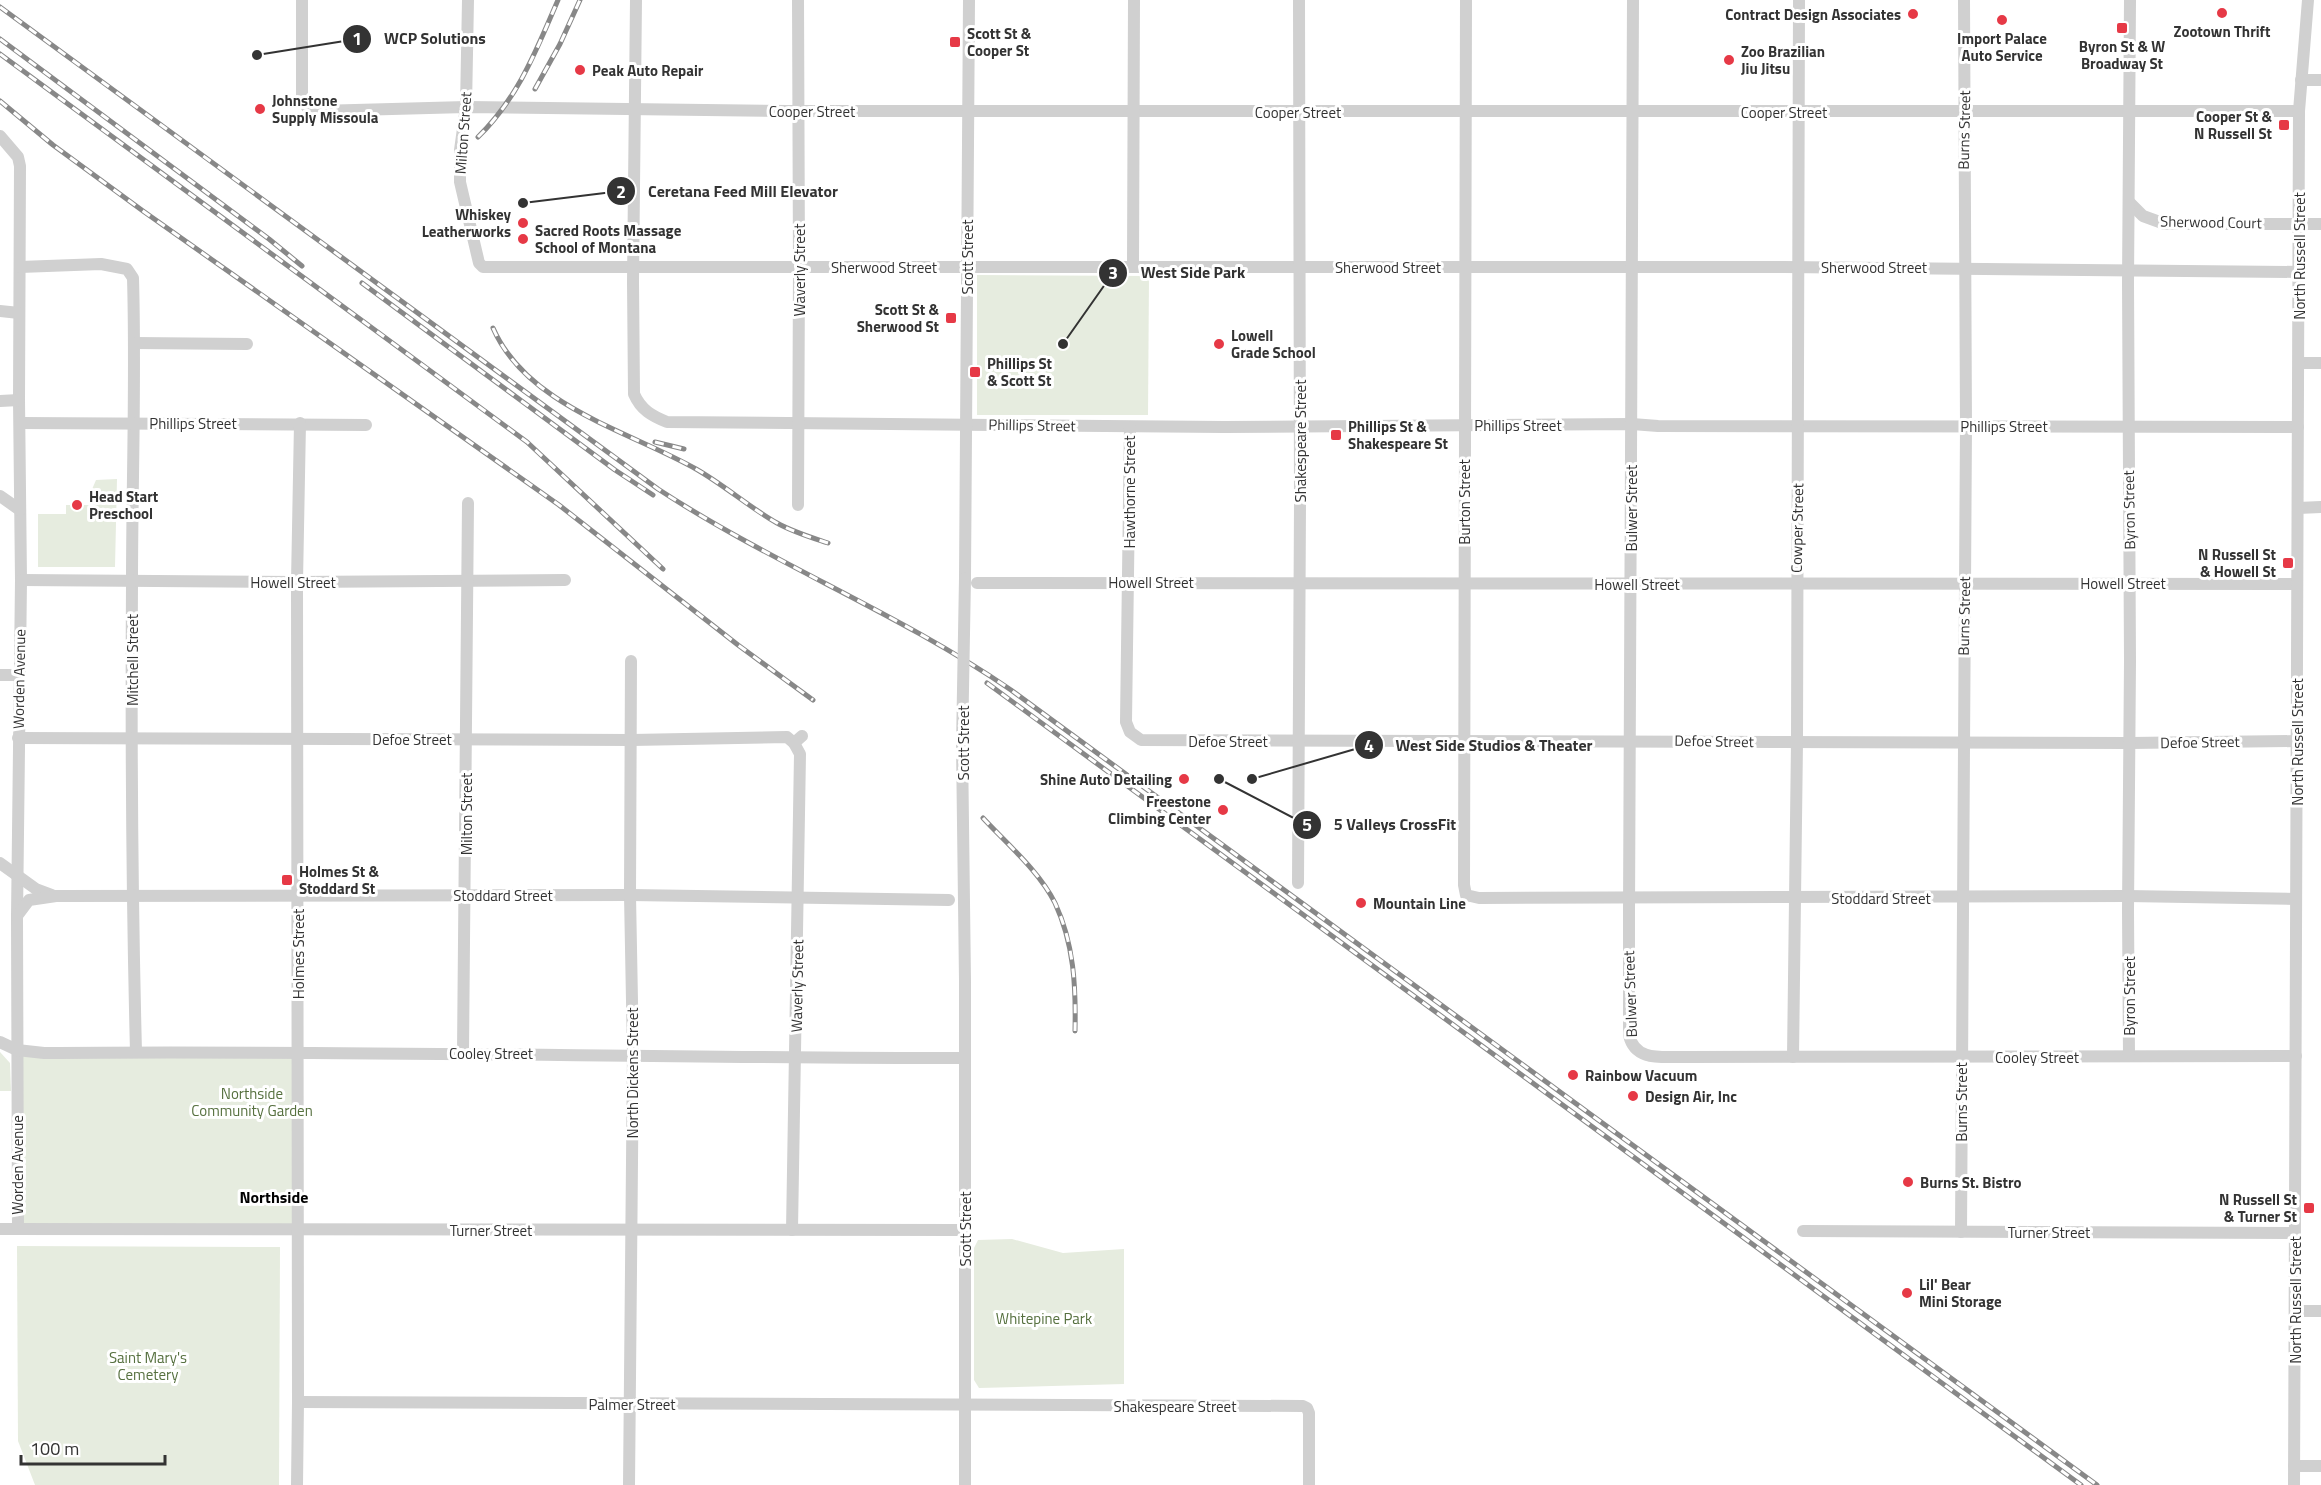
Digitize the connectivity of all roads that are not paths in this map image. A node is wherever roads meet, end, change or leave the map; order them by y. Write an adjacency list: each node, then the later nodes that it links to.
1 (302, 0): 16 (street, Cooper Street)
2 (468, 0): 16 (street, Milton Street)
3 (636, 0): 19 (street)
4 (798, 0): 20 (street, Waverly Street)
5 (969, 0): 17 (street, Scott Street)
6 (1134, 0): 18 (street)
7 (1299, 0): 23 (street, Shakespeare Street)
8 (1466, 0): 27 (street, Burton Street)
9 (1634, 0): 24 (street, Bulwer Street)
10 (1799, 0): 25 (street, Cowper Street)
11 (1964, 0): 21 (street, Burns Street)
12 (2130, 0): 26 (street, Byron Street)
13 (2308, 0): 14 (street, North Russell Street)
14 (2301, 80): 15 (street); 22 (street, North Russell Street)
15 (2321, 80)
16 (466, 108): 19 (street, Cooper Street); 32 (street, Milton Street)
17 (968, 110): 18 (street, Cooper Street); 20 (street, Cooper Street); 36 (street, Scott Street)
18 (1133, 110): 23 (street, Cooper Street); 37 (street)
19 (636, 111): 20 (street, Cooper Street); 34 (street)
20 (797, 111): 35 (street, Waverly Street)
21 (1965, 111): 25 (street, Cooper Street); 26 (street, Cooper Street); 42 (street, Burns Street)
22 (2299, 111): 26 (street, Cooper Street); 30 (street, North Russell Street)
23 (1298, 112): 27 (street, Cooper Street); 38 (street, Shakespeare Street)
24 (1633, 112): 25 (street, Cooper Street); 27 (street, Cooper Street); 40 (street, Bulwer Street)
25 (1799, 112): 41 (street, Cowper Street)
26 (2131, 112): 29 (street, Byron Street)
27 (1466, 113): 39 (street, Burton Street)
28 (0, 136): 33 (street, Worden Avenue)
29 (2130, 203): 30 (street, Sherwood Court); 43 (street, Byron Street)
30 (2299, 223): 31 (street); 44 (street, North Russell Street)
31 (2321, 224)
32 (479, 263): 34 (street, Sherwood Street)
33 (20, 267): 46 (street, Worden Avenue); 47 (street, Mitchell Street)
34 (633, 267): 35 (street, Sherwood Street); 56 (street, Phillips Street)
35 (799, 267): 36 (street, Sherwood Street); 56 (street, Waverly Street)
36 (967, 267): 37 (street, Sherwood Street); 57 (street, Scott Street)
37 (1133, 267): 38 (street, Sherwood Street)
38 (1300, 267): 39 (street, Sherwood Street); 62 (street, Shakespeare Street)
39 (1465, 267): 40 (street, Sherwood Street); 60 (street, Burton Street)
40 (1631, 267): 41 (street, Sherwood Street); 58 (street, Bulwer Street)
41 (1799, 267): 42 (street, Sherwood Street); 61 (street, Cowper Street)
42 (1964, 268): 43 (street, Sherwood Street); 63 (street, Burns Street)
43 (2128, 270): 44 (street, Sherwood Street); 65 (street, Byron Street)
44 (2299, 272): 49 (street, North Russell Street)
45 (0, 311): 46 (street)
46 (19, 313): 51 (street, Worden Avenue)
47 (135, 343): 48 (street); 54 (street, Mitchell Street)
48 (246, 344)
49 (2299, 363): 50 (street); 66 (street, North Russell Street)
50 (2321, 363)
51 (19, 400): 52 (street); 53 (street, Worden Avenue)
52 (0, 401)
53 (20, 423): 54 (street, Phillips Street); 72 (street, Worden Avenue)
54 (135, 423): 55 (street, Phillips Street); 76 (street, Mitchell Street)
55 (300, 423): 59 (street, Phillips Street); 77 (street, Holmes Street)
56 (799, 424): 57 (street, Phillips Street); 69 (street, Waverly Street)
57 (966, 424): 64 (street, Phillips Street); 133 (street, Scott Street, bridge)
58 (1632, 424): 60 (street, Phillips Street); 61 (street, Phillips Street); 85 (street, Bulwer Street)
59 (366, 425)
60 (1464, 425): 62 (street, Phillips Street); 81 (street, Burton Street)
61 (1798, 425): 63 (street, Phillips Street); 82 (street, Cowper Street)
62 (1300, 426): 64 (street, Phillips Street); 79 (street, Shakespeare Street)
63 (1966, 426): 65 (street, Phillips Street); 83 (street, Burns Street)
64 (1130, 427): 78 (street, Hawthorne Street)
65 (2128, 427): 66 (street, Phillips Street); 84 (street, Byron Street)
66 (2298, 427): 71 (street, North Russell Street)
67 (0, 496): 72 (street)
68 (468, 503): 74 (street, Milton Street)
69 (798, 505)
70 (2321, 507): 71 (street)
71 (2298, 508): 86 (street, North Russell Street)
72 (20, 510): 73 (street, Worden Avenue)
73 (21, 580): 76 (street, Howell Street); 89 (street, Worden Avenue)
74 (466, 580): 75 (street, Howell Street); 77 (street, Howell Street); 94 (street, Milton Street)
75 (565, 580)
76 (132, 581): 77 (street, Howell Street); 93 (street, Mitchell Street)
77 (297, 582): 92 (street, Holmes Street)
78 (1129, 582): 79 (street, Howell Street); 80 (street, Howell Street); 90 (street, Hawthorne Street)
79 (1299, 582): 81 (street, Howell Street); 99 (street, Shakespeare Street)
80 (977, 583)
81 (1463, 583): 85 (street, Howell Street); 97 (street, Burton Street)
82 (1796, 583): 83 (street, Howell Street); 85 (street, Howell Street); 101 (street, Cowper Street)
83 (1964, 583): 84 (street, Howell Street); 102 (street, Burns Street)
84 (2130, 583): 86 (street, Howell Street); 103 (street, Byron Street)
85 (1630, 584): 98 (street, Bulwer Street)
86 (2297, 584): 100 (street, North Russell Street)
87 (631, 661): 95 (street, North Dickens Street)
88 (0, 675): 89 (street)
89 (18, 675): 91 (street, Worden Avenue)
90 (1132, 735): 99 (street, Defoe Street)
91 (18, 738): 93 (street, Defoe Street); 105 (street, Worden Avenue)
92 (298, 738): 93 (street, Defoe Street); 94 (street, Defoe Street); 107 (street, Holmes Street)
93 (132, 739): 112 (street, Mitchell Street)
94 (467, 739): 95 (street, Defoe Street); 108 (street, Milton Street)
95 (632, 740): 96 (street, Defoe Street); 109 (street, North Dickens Street)
96 (798, 740): 114 (street, Waverly Street)
97 (1463, 740): 98 (street, Defoe Street); 99 (street, Defoe Street); 110 (street, Burton Street)
98 (1629, 740): 101 (street, Defoe Street); 115 (street, Bulwer Street)
99 (1298, 741): 106 (street, Shakespeare Street)
100 (2298, 741): 103 (street, Defoe Street); 118 (street, North Russell Street)
101 (1797, 742): 102 (street, Defoe Street); 116 (street, Cowper Street)
102 (1964, 742): 103 (street, Defoe Street); 117 (street, Burns Street)
103 (2130, 743): 113 (street, Byron Street)
104 (0, 863): 105 (street, Stoddard Street)
105 (17, 876): 111 (street, Stoddard Street); 120 (street, Worden Avenue)
106 (1298, 883)
107 (299, 895): 108 (street, Stoddard Street); 112 (street, Stoddard Street); 125 (street, Holmes Street)
108 (466, 895): 109 (street, Stoddard Street); 126 (street, Milton Street)
109 (630, 895): 114 (street, Stoddard Street); 127 (street, North Dickens Street)
110 (1466, 895): 115 (street, Stoddard Street)
111 (56, 896): 112 (street, Stoddard Street); 120 (street, Stoddard Street)
112 (132, 896): 124 (street, Mitchell Street)
113 (2128, 896): 117 (street, Stoddard Street); 118 (street, Stoddard Street); 128 (street, Byron Street)
114 (799, 897): 119 (street, Stoddard Street); 132 (street, Waverly Street)
115 (1629, 897): 116 (street, Stoddard Street); 123 (street, Bulwer Street)
116 (1796, 898): 117 (street, Stoddard Street); 130 (street, Cowper Street)
117 (1963, 898): 131 (street, Burns Street)
118 (2296, 899): 129 (street, North Russell Street)
119 (949, 900)
120 (17, 917): 122 (street, Worden Avenue)
121 (0, 1042): 122 (street, Cooley Street)
122 (17, 1050): 124 (street, Cooley Street); 135 (street, Worden Avenue)
123 (1636, 1050): 130 (street, Cooley Street)
124 (136, 1052): 125 (street, Cooley Street)
125 (298, 1053): 126 (street, Cooley Street); 136 (street, Holmes Street)
126 (463, 1053): 127 (street, Cooley Street)
127 (633, 1054): 132 (street, Cooley Street); 137 (street, North Dickens Street)
128 (2129, 1056): 129 (street, Cooley Street); 131 (street, Cooley Street)
129 (2296, 1056): 142 (street, North Russell Street)
130 (1793, 1057): 131 (street, Cooley Street)
131 (1961, 1057): 141 (street, Burns Street)
132 (795, 1058): 133 (street, Cooley Street); 138 (street, Waverly Street)
133 (965, 1058): 139 (street, Scott Street)
134 (0, 1229): 135 (street, Turner Street)
135 (18, 1229): 136 (street, Turner Street)
136 (298, 1230): 137 (street, Turner Street); 145 (street, Holmes Street)
137 (630, 1230): 138 (street, Turner Street); 146 (street, North Dickens Street)
138 (792, 1230): 139 (street, Turner Street)
139 (964, 1230): 147 (street, Scott Street)
140 (1803, 1232): 141 (street, Turner Street)
141 (1961, 1232): 142 (street, Turner Street)
142 (2295, 1233): 143 (street, North Russell Street)
143 (2295, 1311): 144 (street); 148 (street, North Russell Street)
144 (2321, 1311)
145 (298, 1402): 146 (street, Palmer Street); 150 (street, Holmes Street)
146 (629, 1404): 147 (street, Palmer Street); 151 (street, North Dickens Street)
147 (965, 1406): 152 (street, Scott Street); 153 (street, Shakespeare Street)
148 (2294, 1466): 149 (street); 154 (street, North Russell Street)
149 (2321, 1466)
150 (297, 1485)
151 (629, 1485)
152 (965, 1485)
153 (1309, 1485)
154 (2294, 1485)

